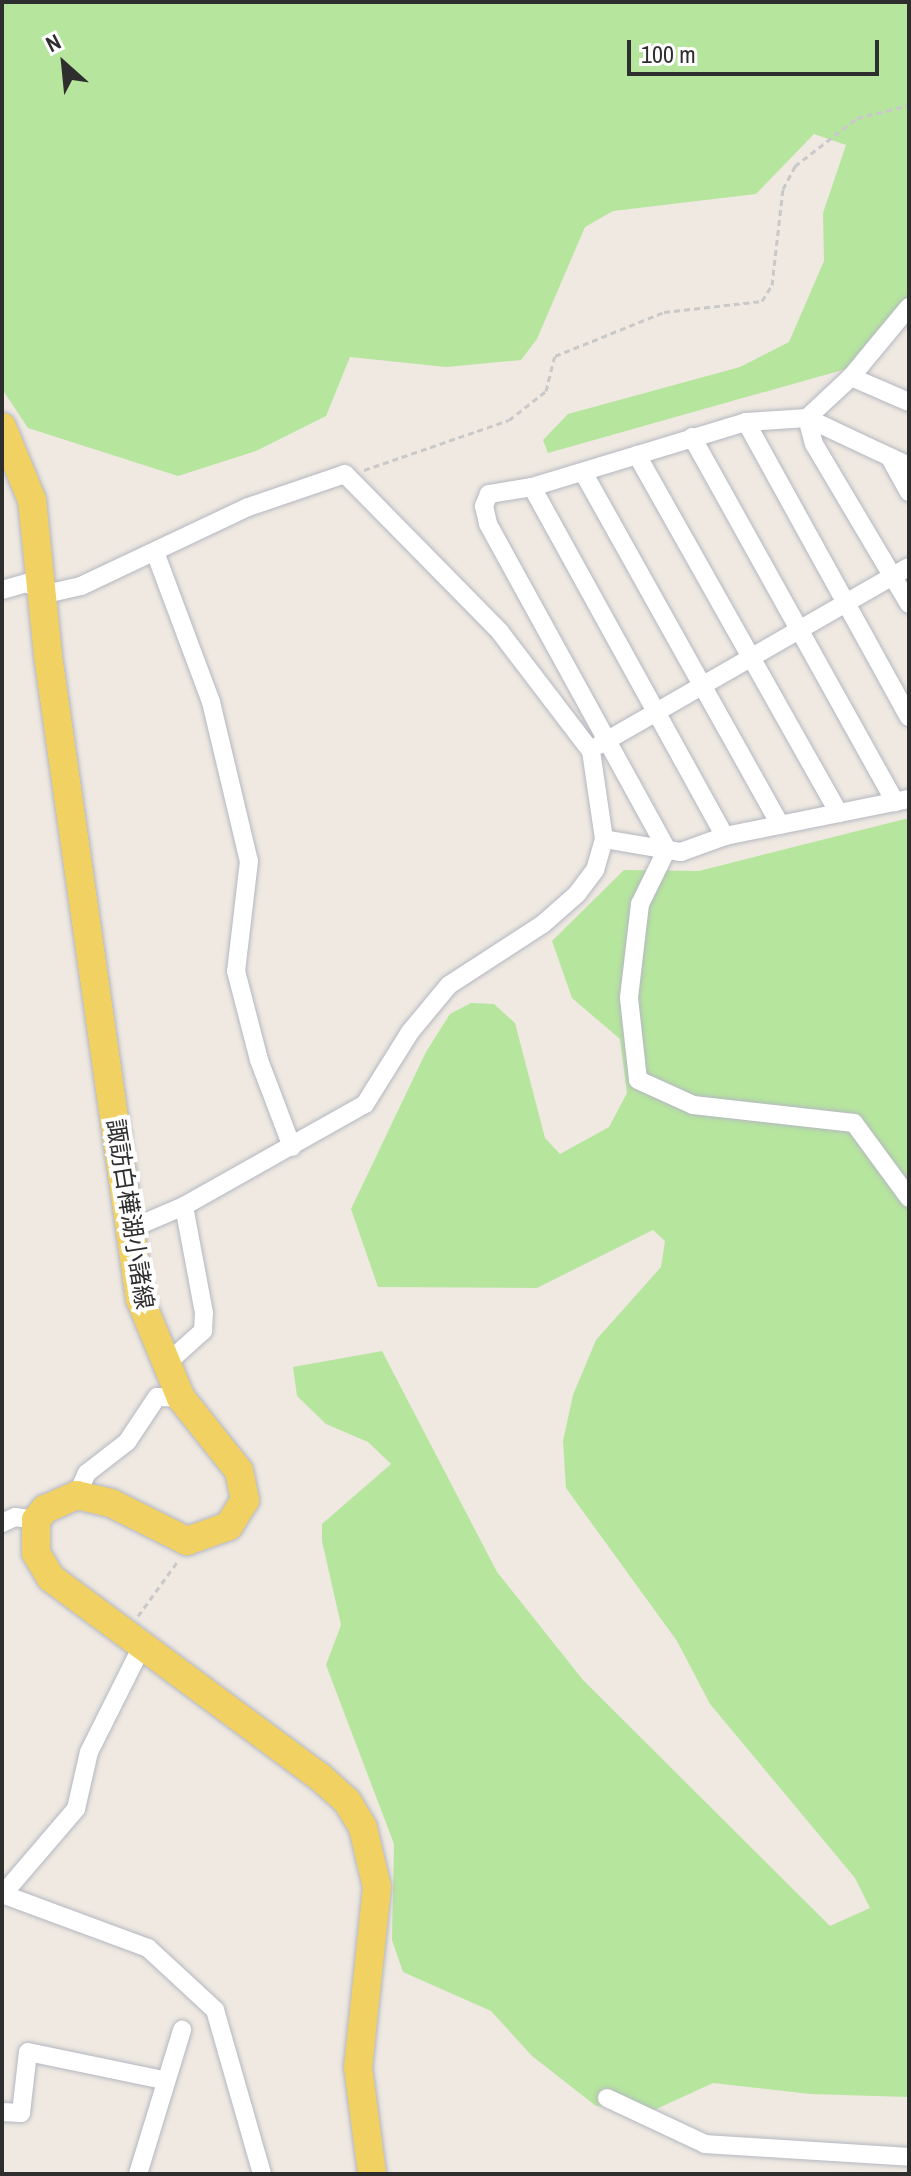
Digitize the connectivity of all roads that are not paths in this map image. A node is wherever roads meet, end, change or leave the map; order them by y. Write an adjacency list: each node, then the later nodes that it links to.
1 (909, 307): 2 (street)
2 (851, 377): 3 (street); 4 (street)
3 (909, 402)
4 (807, 418): 5 (street); 9 (street); 15 (street)
5 (746, 422): 7 (street); 18 (street)
6 (2, 427): 17 (main road, 諏訪白樺湖小諸線)
7 (692, 437): 8 (street); 20 (street)
8 (637, 455): 11 (street); 21 (street)
9 (890, 458): 10 (street); 13 (street)
10 (909, 466)
11 (583, 472): 12 (street); 22 (street)
12 (532, 487): 23 (street); 25 (street)
13 (909, 492)
14 (155, 552): 17 (street); 26 (street); 33 (street)
15 (901, 572): 18 (street); 19 (street)
16 (2, 590): 17 (street)
17 (46, 594): 36 (main road, 諏訪白樺湖小諸線)
18 (847, 603): 20 (street); 24 (street)
19 (909, 604)
20 (799, 630): 21 (street); 27 (street)
21 (750, 658): 22 (street); 28 (street)
22 (702, 685): 23 (street); 29 (street)
23 (656, 711): 25 (street); 30 (street)
24 (909, 717)
25 (609, 738): 26 (street); 32 (street)
26 (591, 751): 31 (street)
27 (902, 801): 28 (street)
28 (839, 813): 29 (street)
29 (780, 825): 30 (street)
30 (725, 836): 32 (street)
31 (604, 839): 32 (street); 33 (street)
32 (667, 849): 34 (street)
33 (292, 1147): 35 (street)
34 (909, 1198)
35 (184, 1206): 36 (street); 37 (street)
36 (128, 1230): 38 (main road, 諏訪白樺湖小諸線)
37 (175, 1356)
38 (181, 1398): 39 (street); 39 (main road, 諏訪白樺湖小諸線)
39 (77, 1495): 40 (main road)
40 (36, 1520): 41 (street); 42 (main road)
41 (2, 1523)
42 (135, 1643): 43 (street); 51 (main road)
43 (3, 1894): 50 (street)
44 (182, 2030): 45 (street)
45 (163, 2080): 47 (street); 49 (street)
46 (607, 2098): 48 (street)
47 (2, 2112)
48 (909, 2157)
49 (138, 2174)
50 (262, 2174)
51 (372, 2174)

